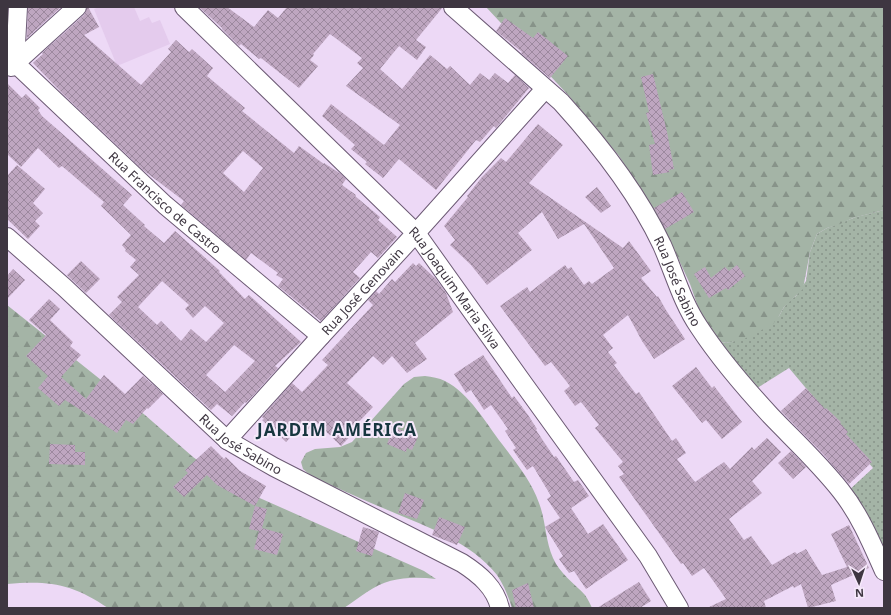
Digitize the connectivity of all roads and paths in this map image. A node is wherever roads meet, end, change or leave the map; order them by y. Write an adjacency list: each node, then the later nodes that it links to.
1 (18, 7): 5 (street)
2 (77, 7): 5 (street)
3 (184, 7): 7 (street, Rua Joaquim Maria Silva)
4 (453, 7): 6 (street, Rua José Sabino)
5 (11, 67): 9 (street, Rua Francisco de Castro)
6 (545, 89): 7 (street, Rua José Genovain); 11 (street, Rua José Sabino)
7 (416, 233): 9 (street, Rua José Genovain); 13 (street, Rua Joaquim Maria Silva)
8 (7, 237): 10 (street, Rua José Sabino)
9 (321, 336): 10 (street, Rua José Genovain)
10 (227, 440): 12 (street, Rua José Sabino)
11 (884, 571)
12 (500, 608)
13 (679, 608)

